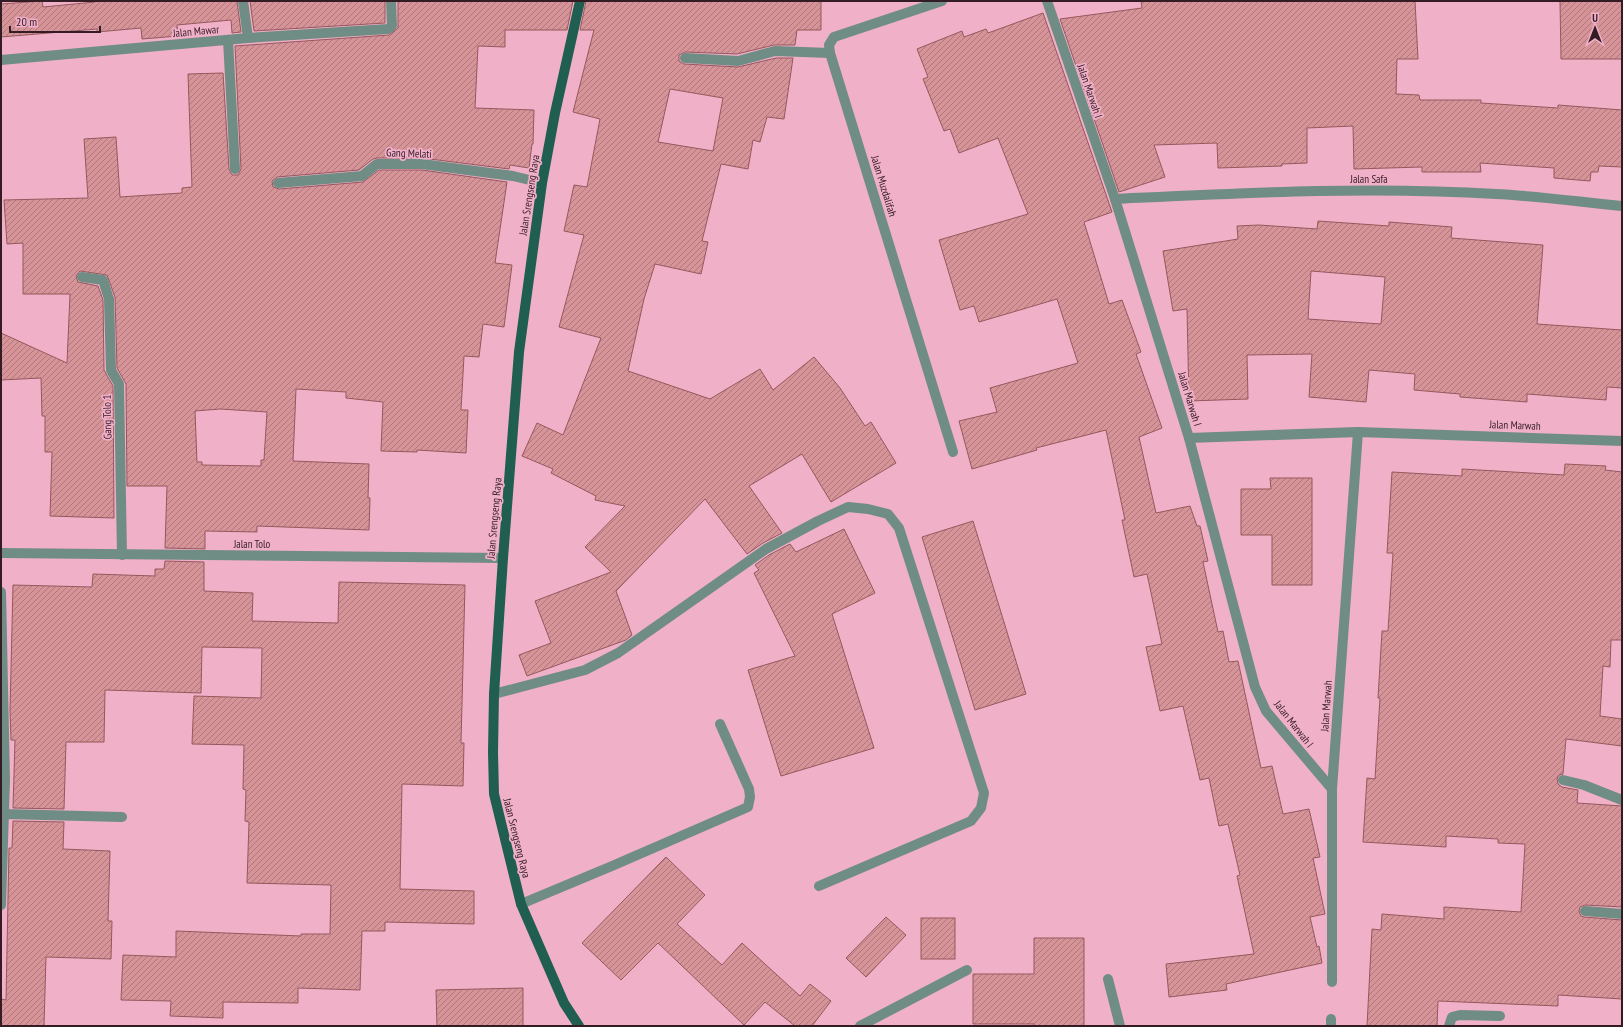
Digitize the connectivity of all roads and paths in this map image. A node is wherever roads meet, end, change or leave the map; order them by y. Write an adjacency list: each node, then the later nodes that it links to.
1 (242, 1): 6 (street)
2 (391, 1): 6 (street, Jalan Mawar)
3 (580, 1): 13 (main road, Jalan Srengseng Raya)
4 (942, 1): 8 (street)
5 (1047, 1): 14 (street, Jalan Marwah I)
6 (248, 38): 7 (street, Jalan Mawar)
7 (228, 40): 10 (street, Jalan Mawar); 11 (street)
8 (830, 53): 9 (street); 20 (street, Jalan Muzdalifah)
9 (685, 58)
10 (1, 60)
11 (235, 169)
12 (278, 183): 13 (street, Gang Melati)
13 (542, 183): 23 (main road, Jalan Srengseng Raya)
14 (1115, 199): 15 (street, Jalan Safa); 18 (street, Jalan Marwah I)
15 (1622, 206)
16 (82, 277): 22 (street, Gang Tolo 1)
17 (1358, 432): 18 (street, Jalan Marwah); 19 (street, Jalan Marwah); 28 (street, Jalan Marwah)
18 (1189, 438): 28 (street, Jalan Marwah I)
19 (1622, 441)
20 (953, 452)
21 (1, 553): 22 (street, Jalan Tolo)
22 (122, 555): 23 (street, Jalan Tolo)
23 (503, 558): 25 (main road, Jalan Srengseng Raya)
24 (1, 592): 30 (street)
25 (494, 694): 32 (street); 33 (main road, Jalan Srengseng Raya)
26 (720, 724): 33 (street)
27 (1563, 780): 29 (street)
28 (1332, 789): 39 (street, Jalan Marwah)
29 (1622, 800)
30 (4, 814): 31 (street); 34 (street)
31 (122, 817)
32 (819, 886)
33 (521, 904): 41 (main road, Jalan Srengseng Raya)
34 (1, 905)
35 (1585, 911): 36 (street)
36 (1622, 914)
37 (967, 970): 42 (street)
38 (1108, 979): 43 (street)
39 (1332, 982)
40 (1500, 1016): 44 (street)
41 (579, 1026)
42 (860, 1026)
43 (1120, 1026)
44 (1449, 1026)

